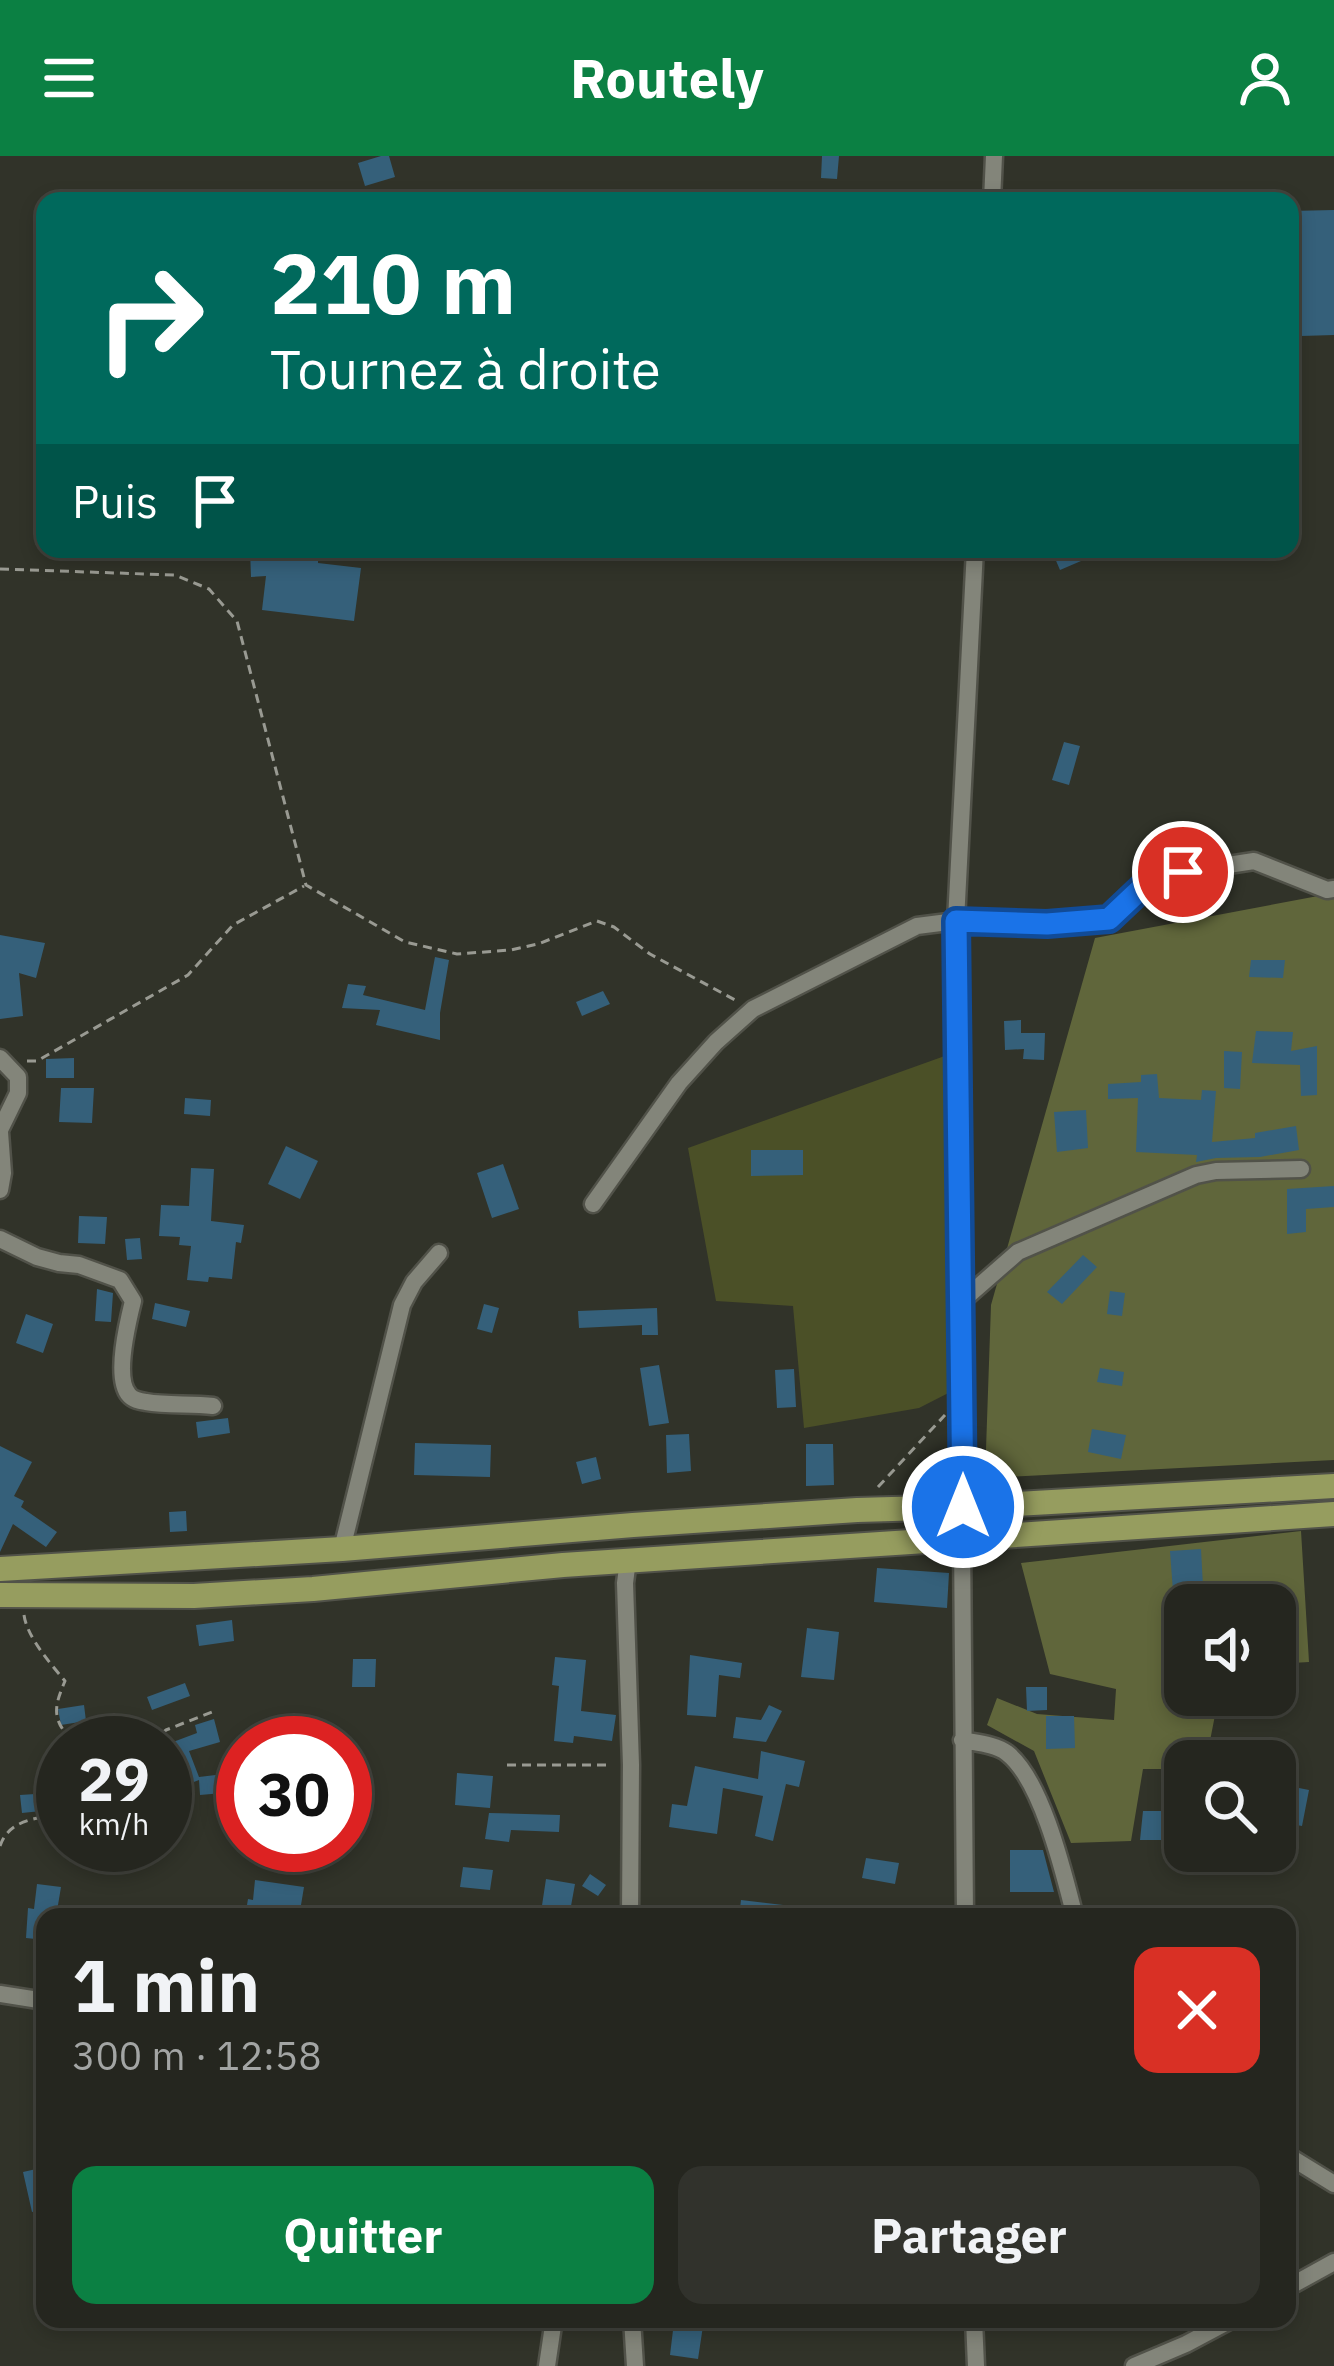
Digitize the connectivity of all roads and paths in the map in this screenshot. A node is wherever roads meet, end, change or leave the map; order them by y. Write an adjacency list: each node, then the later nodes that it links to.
1 (994, 156): 2 (street)
2 (992, 192)
3 (975, 558): 7 (street)
4 (0, 569): 5 (path)
5 (306, 885): 8 (path); 9 (path)
6 (1334, 889): 7 (street)
7 (956, 921): 8 (street); 16 (street)
8 (753, 1009): 13 (street)
9 (3, 1059): 10 (street)
10 (0, 1131): 12 (street)
11 (1301, 1169): 16 (street)
12 (0, 1190)
13 (593, 1204)
14 (0, 1239): 18 (street)
15 (439, 1253): 24 (street)
16 (962, 1301): 17 (street)
17 (963, 1395): 20 (street); 21 (path)
18 (213, 1406)
19 (1334, 1486): 20 (main road)
20 (963, 1507): 21 (main road)
21 (857, 1510): 24 (main road)
22 (1334, 1514): 23 (main road)
23 (962, 1537): 25 (main road); 31 (street)
24 (342, 1549): 26 (main road)
25 (628, 1560): 27 (main road); 33 (street)
26 (0, 1569)
27 (12, 1595): 29 (path)
28 (217, 1710): 30 (path)
29 (58, 1716)
30 (192, 1720)
31 (962, 1740): 37 (street); 38 (street)
32 (507, 1765): 33 (path)
33 (631, 1766): 36 (street)
34 (36, 1819): 35 (path)
35 (0, 1846)
36 (630, 1908)
37 (965, 1908)
38 (1073, 1908)
39 (0, 1994): 40 (street)
40 (36, 2000)
41 (1296, 2161): 42 (street)
42 (1334, 2184)
43 (1334, 2262): 44 (street)
44 (1296, 2283)
45 (553, 2328): 49 (street)
46 (633, 2328): 50 (street)
47 (974, 2328): 51 (street)
48 (1216, 2328): 52 (street)
49 (547, 2366)
50 (635, 2366)
51 (976, 2366)
52 (1134, 2366)

